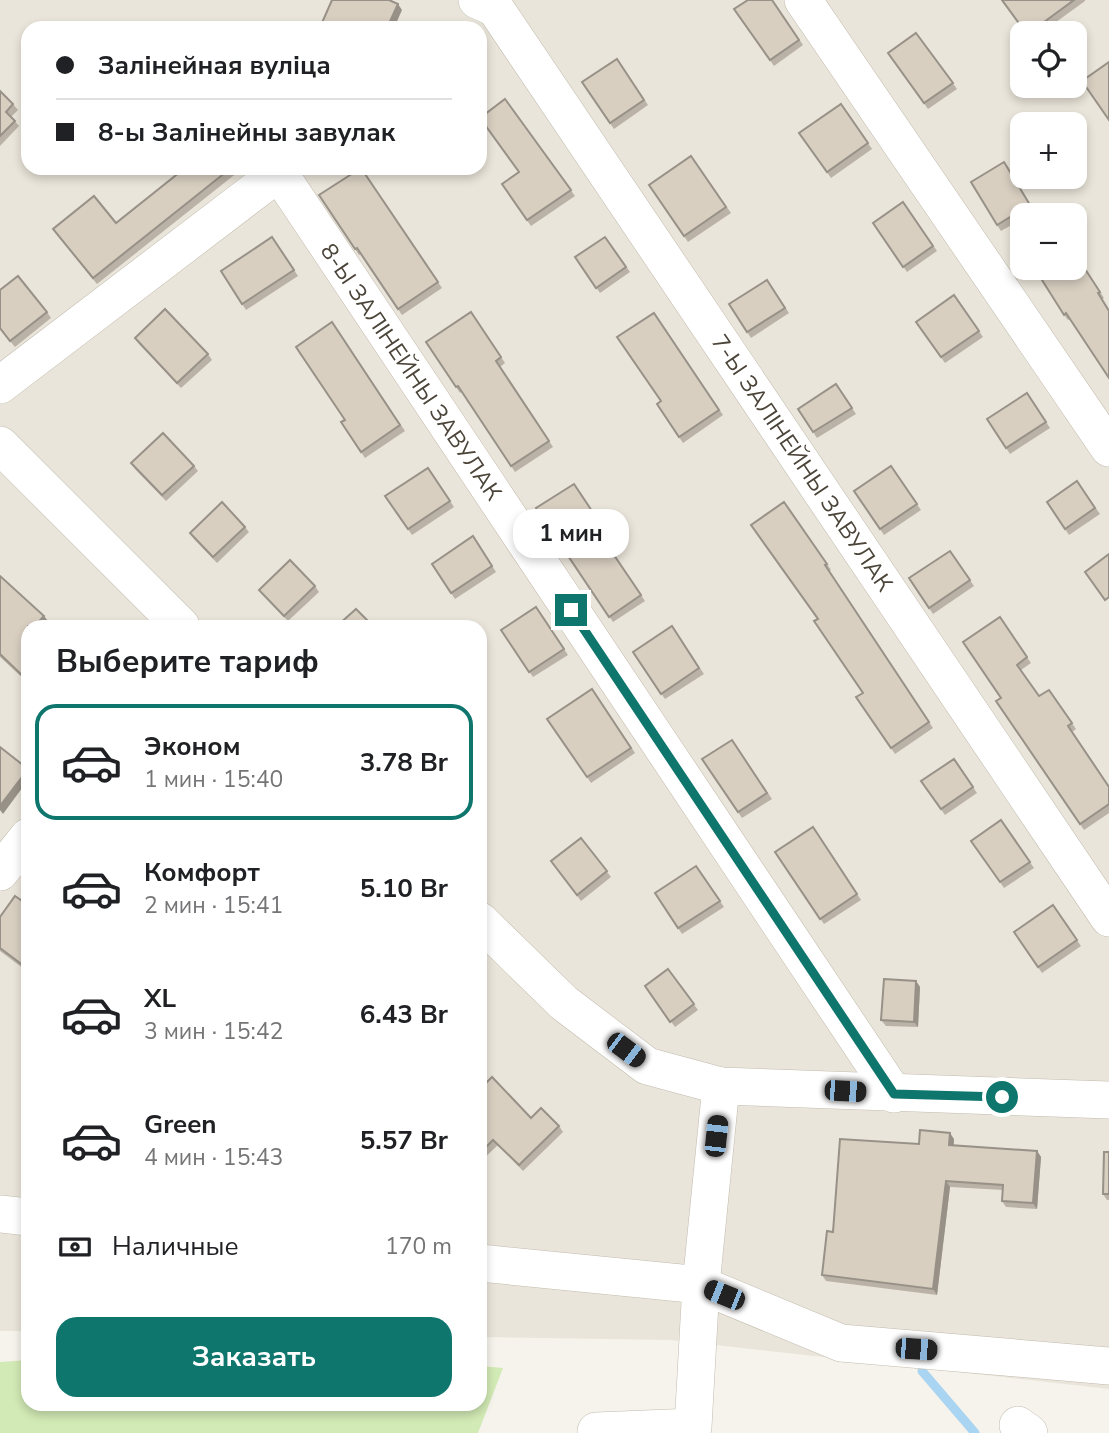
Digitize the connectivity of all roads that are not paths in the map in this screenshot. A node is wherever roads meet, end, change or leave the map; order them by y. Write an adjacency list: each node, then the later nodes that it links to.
1 (803, 0): 7 (street)
2 (487, 9): 11 (street, 7-Ы ЗАЛІНЕЙНЫ ЗАВУЛАК)
3 (277, 175): 5 (street)
4 (285, 175): 14 (street, 8-Ы ЗАЛІНЕЙНЫ ЗАВУЛАК)
5 (0, 385)
6 (0, 445): 8 (street)
7 (1109, 448)
8 (175, 620)
9 (21, 846): 10 (street)
10 (0, 872)
11 (1109, 918)
12 (487, 928): 13 (street)
13 (721, 1086): 14 (street); 17 (street)
14 (894, 1094): 15 (street)
15 (1109, 1100)
16 (487, 1264): 17 (street)
17 (701, 1285): 18 (street); 19 (street)
18 (1109, 1366)
19 (596, 1431)

